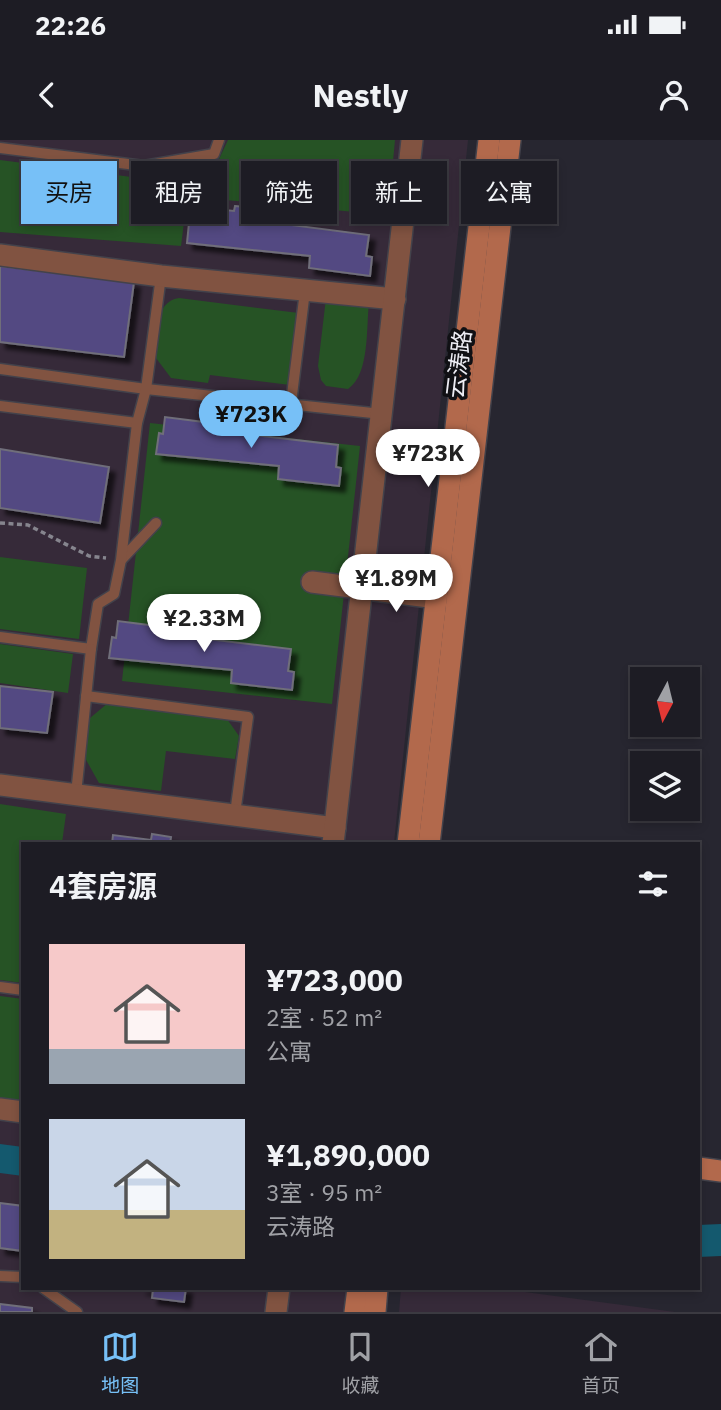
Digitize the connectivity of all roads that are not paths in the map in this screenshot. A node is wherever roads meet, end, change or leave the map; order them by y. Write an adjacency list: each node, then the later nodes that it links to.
1 (219, 140): 5 (lane)
2 (412, 140): 9 (street)
3 (489, 140): 20 (street, 云涛路)
4 (510, 140): 29 (street, 云涛路)
5 (0, 148)
6 (0, 255): 7 (street)
7 (161, 276): 8 (street); 11 (lane)
8 (304, 291): 9 (street); 12 (lane)
9 (395, 299): 14 (street)
10 (0, 369): 11 (lane)
11 (146, 389): 12 (lane); 15 (lane)
12 (291, 403): 14 (lane)
13 (0, 406): 15 (lane)
14 (382, 414): 19 (street)
15 (137, 423): 17 (lane)
16 (156, 523): 17 (lane)
17 (121, 560): 22 (lane)
18 (312, 582): 19 (street)
19 (361, 589): 20 (street); 27 (street)
20 (436, 597): 28 (street, 云涛路)
21 (0, 637): 22 (lane)
22 (91, 649): 23 (lane)
23 (86, 696): 25 (lane); 26 (lane)
24 (0, 785): 25 (street)
25 (76, 794): 26 (street)
26 (235, 814): 27 (street)
27 (334, 836)
28 (408, 842)
29 (429, 842)
30 (0, 987): 31 (lane)
31 (21, 990)
32 (0, 1109): 33 (street)
33 (21, 1112)
34 (700, 1168): 35 (street)
35 (721, 1171)
36 (0, 1276): 37 (lane)
37 (21, 1277)
38 (46, 1290): 42 (lane)
39 (279, 1290): 43 (street)
40 (358, 1290): 44 (street)
41 (377, 1290): 45 (street)
42 (77, 1312)
43 (276, 1312)
44 (355, 1312)
45 (374, 1312)

